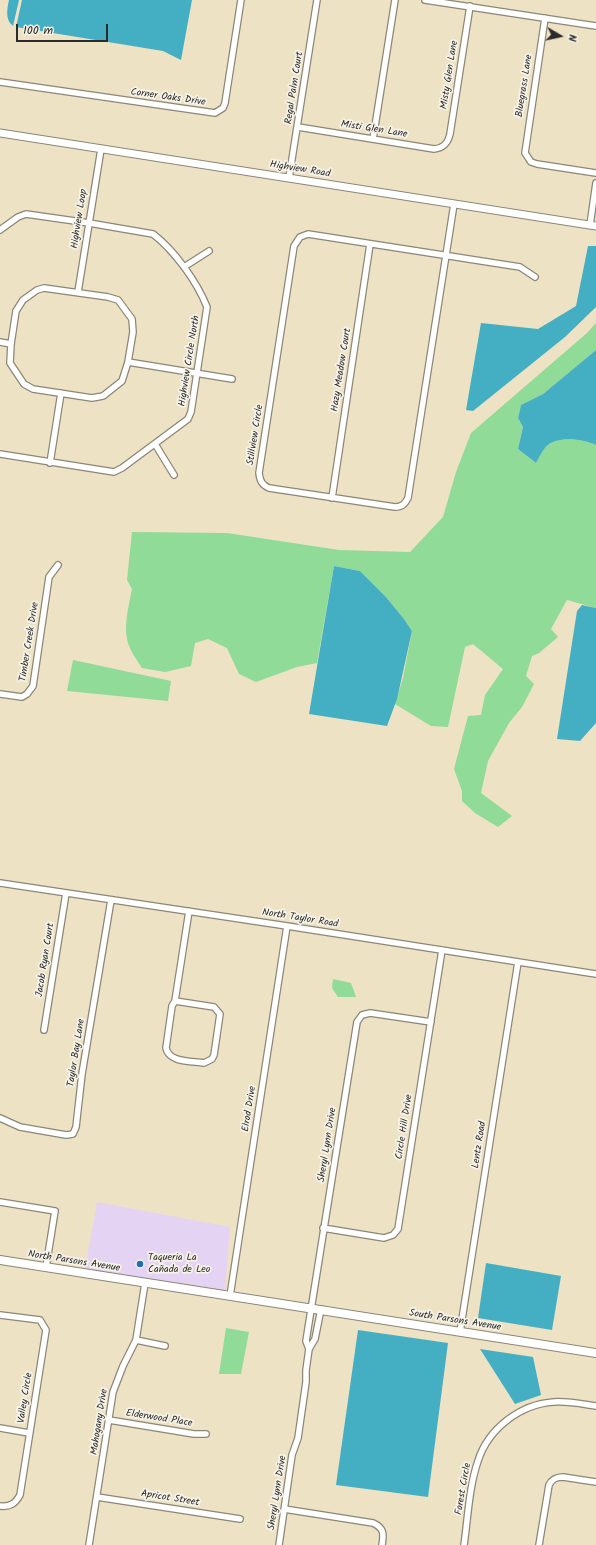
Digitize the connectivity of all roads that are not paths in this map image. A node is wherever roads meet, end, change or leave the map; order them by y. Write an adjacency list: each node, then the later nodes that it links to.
1 (241, 0): 8 (street, Corner Oaks Drive)
2 (318, 0): 9 (street, Regal Palm Court)
3 (395, 0): 11 (street)
4 (425, 0): 5 (street)
5 (470, 6): 6 (street); 12 (street, Misty Glen Lane)
6 (545, 18): 7 (street); 14 (street, Bluegrass Lane)
7 (596, 26)
8 (0, 82)
9 (298, 127): 11 (street, Misti Glen Lane); 15 (street, Regal Palm Court)
10 (0, 133): 13 (street, Highview Road)
11 (373, 139): 12 (street, Misti Glen Lane)
12 (446, 145)
13 (101, 149): 15 (street, Highview Road); 18 (street, Highview Loop)
14 (596, 173)
15 (289, 178): 17 (street, Highview Road)
16 (596, 183): 19 (street)
17 (454, 204): 19 (street, Highview Road); 23 (street, Stillview Circle)
18 (89, 223): 20 (street, Highview Circle North); 24 (street, Highview Circle North); 26 (street, Highview Loop)
19 (593, 225)
20 (0, 230)
21 (370, 244): 23 (street, Stillview Circle); 37 (street, Hazy Meadow Court); 37 (street, Stillview Circle)
22 (209, 251): 24 (street)
23 (445, 256): 25 (street); 37 (street, Stillview Circle)
24 (184, 267): 30 (street, Highview Circle North)
25 (535, 277)
26 (78, 292): 28 (street); 29 (street)
27 (0, 342): 28 (street)
28 (11, 344): 32 (street)
29 (128, 362): 30 (street); 32 (street)
30 (198, 373): 31 (street); 33 (street, Highview Circle North)
31 (232, 379)
32 (61, 393): 35 (street)
33 (155, 444): 35 (street, Highview Circle North); 36 (street)
34 (0, 454): 35 (street, Highview Circle North)
35 (50, 463)
36 (174, 475)
37 (332, 498)
38 (58, 565): 39 (street, Timber Creek Drive)
39 (0, 694)
40 (0, 883): 41 (street, North Taylor Road)
41 (66, 893): 42 (street, North Taylor Road); 50 (street, Jacob Ryan Court)
42 (112, 900): 43 (street, North Taylor Road); 51 (street, Taylor Bay Lane)
43 (189, 911): 44 (street, North Taylor Road); 48 (street)
44 (287, 926): 45 (street, North Taylor Road); 57 (street, Elrod Drive)
45 (442, 950): 46 (street, North Taylor Road); 49 (street, Circle Hill Drive)
46 (518, 962): 47 (street, North Taylor Road); 61 (street, Lentz Road)
47 (596, 974)
48 (175, 1001): 48 (street)
49 (431, 1022): 53 (street, Sheryl Lynn Drive); 53 (street, Circle Hill Drive)
50 (44, 1030)
51 (0, 1118)
52 (0, 1202): 55 (street)
53 (323, 1228): 58 (street, Sheryl Lynn Drive)
54 (0, 1260): 55 (main road, North Parsons Avenue)
55 (46, 1268): 56 (main road, North Parsons Avenue)
56 (145, 1283): 57 (main road, North Parsons Avenue); 62 (street, Mahogany Drive)
57 (230, 1296): 58 (main road, North Parsons Avenue)
58 (311, 1308): 59 (main road, South Parsons Avenue); 64 (street, Sheryl Lynn Drive)
59 (321, 1309): 61 (main road, South Parsons Avenue); 64 (street, Sheryl Lynn Drive)
60 (0, 1315): 69 (street, Valley Circle)
61 (460, 1332): 65 (main road, South Parsons Avenue)
62 (136, 1340): 63 (street); 67 (street, Mahogany Drive)
63 (165, 1346)
64 (309, 1349): 74 (street, Sheryl Lynn Drive)
65 (596, 1353)
66 (596, 1406): 79 (street, Forest Circle)
67 (109, 1420): 70 (street, Elderwood Place); 72 (street, Mahogany Drive)
68 (0, 1428): 69 (street)
69 (29, 1433): 73 (street, Valley Circle)
70 (206, 1434)
71 (596, 1482): 80 (street)
72 (97, 1497): 75 (street, Apricot Street); 76 (street, Mahogany Drive)
73 (0, 1506)
74 (284, 1509): 77 (street, Sheryl Lynn Drive); 78 (street)
75 (240, 1519)
76 (89, 1545)
77 (279, 1545)
78 (382, 1545)
79 (464, 1545)
80 (539, 1545)

